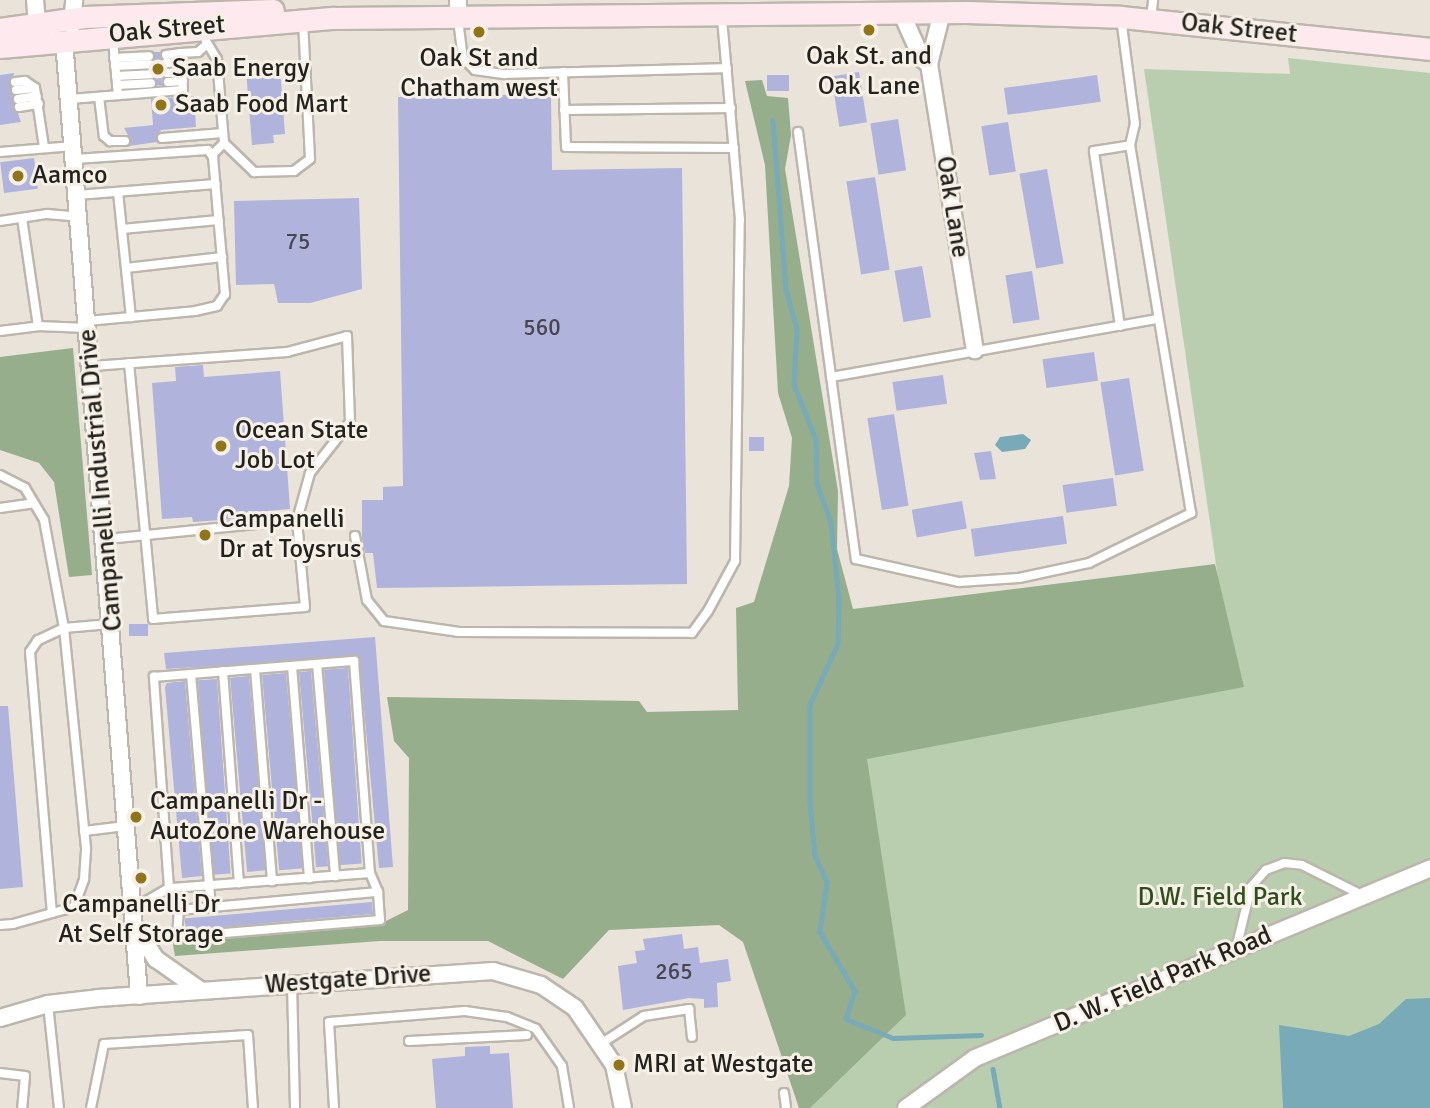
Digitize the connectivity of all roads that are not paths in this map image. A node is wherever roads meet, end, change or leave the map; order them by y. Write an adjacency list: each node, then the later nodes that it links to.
1 (35, 0): 15 (street)
2 (174, 6): 14 (main road, Oak Street); 16 (main road, Oak Street)
3 (767, 7): 7 (main road, Oak Street); 11 (main road, Oak Street)
4 (1056, 7): 10 (main road, Oak Street); 13 (main road, Oak Street)
5 (426, 8): 6 (main road, Oak Street); 12 (main road, Oak Street)
6 (458, 8): 11 (main road, Oak Street); 27 (lane)
7 (893, 8): 10 (main road, Oak Street); 25 (street, Oak Lane)
8 (75, 9): 15 (main road, Oak Street); 16 (main road, Oak Street); 18 (street)
9 (1152, 10): 13 (main road, Oak Street); 20 (main road, Oak Street)
10 (942, 12): 25 (street, Oak Lane)
11 (721, 14): 26 (lane)
12 (303, 17): 14 (main road, Oak Street); 42 (lane)
13 (1121, 17): 43 (lane)
14 (211, 18): 16 (main road, Oak Street); 21 (lane); 39 (lane)
15 (37, 23): 17 (main road, Oak Street); 18 (street)
16 (111, 25): 18 (main road, Oak Street); 24 (lane)
17 (0, 29)
18 (64, 40): 19 (main road, Oak Street); 35 (street, Campanelli Industrial Drive)
19 (0, 47)
20 (1430, 49)
21 (181, 58): 22 (lane); 28 (lane)
22 (166, 59)
23 (149, 60): 24 (lane)
24 (115, 62): 31 (lane)
25 (929, 64): 65 (street, Oak Lane)
26 (727, 68): 27 (lane); 36 (lane)
27 (563, 72): 37 (lane)
28 (182, 76): 29 (lane); 32 (lane)
29 (167, 77)
30 (151, 78): 31 (lane)
31 (117, 80): 32 (lane)
32 (118, 95): 34 (lane)
33 (37, 96): 33 (lane); 44 (lane)
34 (99, 97): 35 (lane); 41 (lane)
35 (70, 99): 47 (street, Campanelli Industrial Drive)
36 (731, 108): 37 (lane); 45 (lane)
37 (564, 110): 45 (lane)
38 (799, 132): 68 (lane)
39 (223, 133): 40 (lane); 42 (lane)
40 (162, 138)
41 (125, 141)
42 (224, 143): 48 (lane)
43 (1130, 145): 60 (lane); 63 (lane)
44 (44, 147): 46 (lane); 47 (lane)
45 (734, 148): 74 (lane)
46 (0, 152)
47 (74, 153): 48 (lane); 51 (street, Campanelli Industrial Drive)
48 (212, 155): 49 (lane)
49 (216, 184): 50 (lane); 54 (lane)
50 (118, 192): 51 (lane); 56 (lane)
51 (77, 195): 52 (street, Campanelli Industrial Drive)
52 (79, 217): 53 (lane); 61 (street, Campanelli Industrial Drive)
53 (22, 218): 55 (lane); 62 (lane)
54 (219, 220): 56 (lane); 57 (lane)
55 (0, 221)
56 (122, 229): 58 (lane)
57 (222, 257): 58 (lane); 59 (lane)
58 (126, 268): 59 (lane)
59 (131, 317): 61 (lane)
60 (1158, 319): 63 (lane); 68 (lane)
61 (88, 324): 62 (lane); 67 (street, Campanelli Industrial Drive)
62 (38, 326): 64 (lane)
63 (1120, 326): 65 (lane)
64 (0, 331)
65 (975, 350): 68 (lane)
66 (129, 363): 67 (lane); 72 (lane); 73 (lane)
67 (92, 366): 75 (street, Campanelli Industrial Drive)
68 (831, 377)
69 (0, 475): 70 (lane)
70 (34, 503): 71 (lane); 77 (lane)
71 (0, 508)
72 (298, 520): 73 (lane); 73 (lane)
73 (144, 535): 75 (lane)
74 (355, 536)
75 (106, 539): 76 (street, Campanelli Industrial Drive)
76 (113, 624): 77 (lane); 83 (street, Campanelli Industrial Drive)
77 (64, 628): 84 (lane); 96 (lane)
78 (317, 664): 79 (lane); 86 (lane); 87 (lane)
79 (292, 666): 80 (lane); 88 (lane)
80 (255, 669): 81 (lane); 89 (lane)
81 (223, 671): 82 (lane); 90 (lane)
82 (191, 674): 91 (lane); 92 (lane)
83 (128, 826): 84 (lane); 97 (street, Campanelli Industrial Drive)
84 (84, 831): 96 (lane)
85 (1430, 869): 94 (street, D. W. Field Park Road)
86 (370, 873): 87 (lane); 93 (lane)
87 (335, 876): 88 (lane)
88 (309, 878): 89 (lane)
89 (272, 881): 90 (lane)
90 (239, 883): 91 (lane)
91 (209, 886): 92 (lane); 95 (lane)
92 (169, 888): 97 (lane)
93 (378, 892): 95 (lane); 95 (lane)
94 (1364, 896): 99 (street, D. W. Field Park Road); 99 (lane)
95 (211, 907)
96 (52, 913): 98 (lane)
97 (133, 915): 101 (street, Campanelli Industrial Drive); 102 (street, Campanelli Industrial Drive)
98 (0, 925)
99 (1236, 950): 120 (street, D. W. Field Park Road)
100 (292, 984): 101 (street, Westgate Drive); 108 (street, Westgate Drive); 115 (lane)
101 (202, 991): 102 (street, Westgate Drive)
102 (139, 996): 103 (street, Westgate Drive)
103 (48, 1004): 104 (street, Westgate Drive); 112 (lane)
104 (0, 1018)
105 (527, 1035): 107 (lane)
106 (692, 1037): 108 (lane)
107 (409, 1041)
108 (602, 1042): 118 (street, Westgate Drive)
109 (0, 1073): 111 (lane)
110 (784, 1093): 119 (lane)
111 (22, 1108)
112 (59, 1108)
113 (91, 1108): 114 (lane)
114 (253, 1108)
115 (295, 1108)
116 (334, 1108): 117 (lane)
117 (569, 1108)
118 (623, 1108)
119 (786, 1108)
120 (906, 1108)

